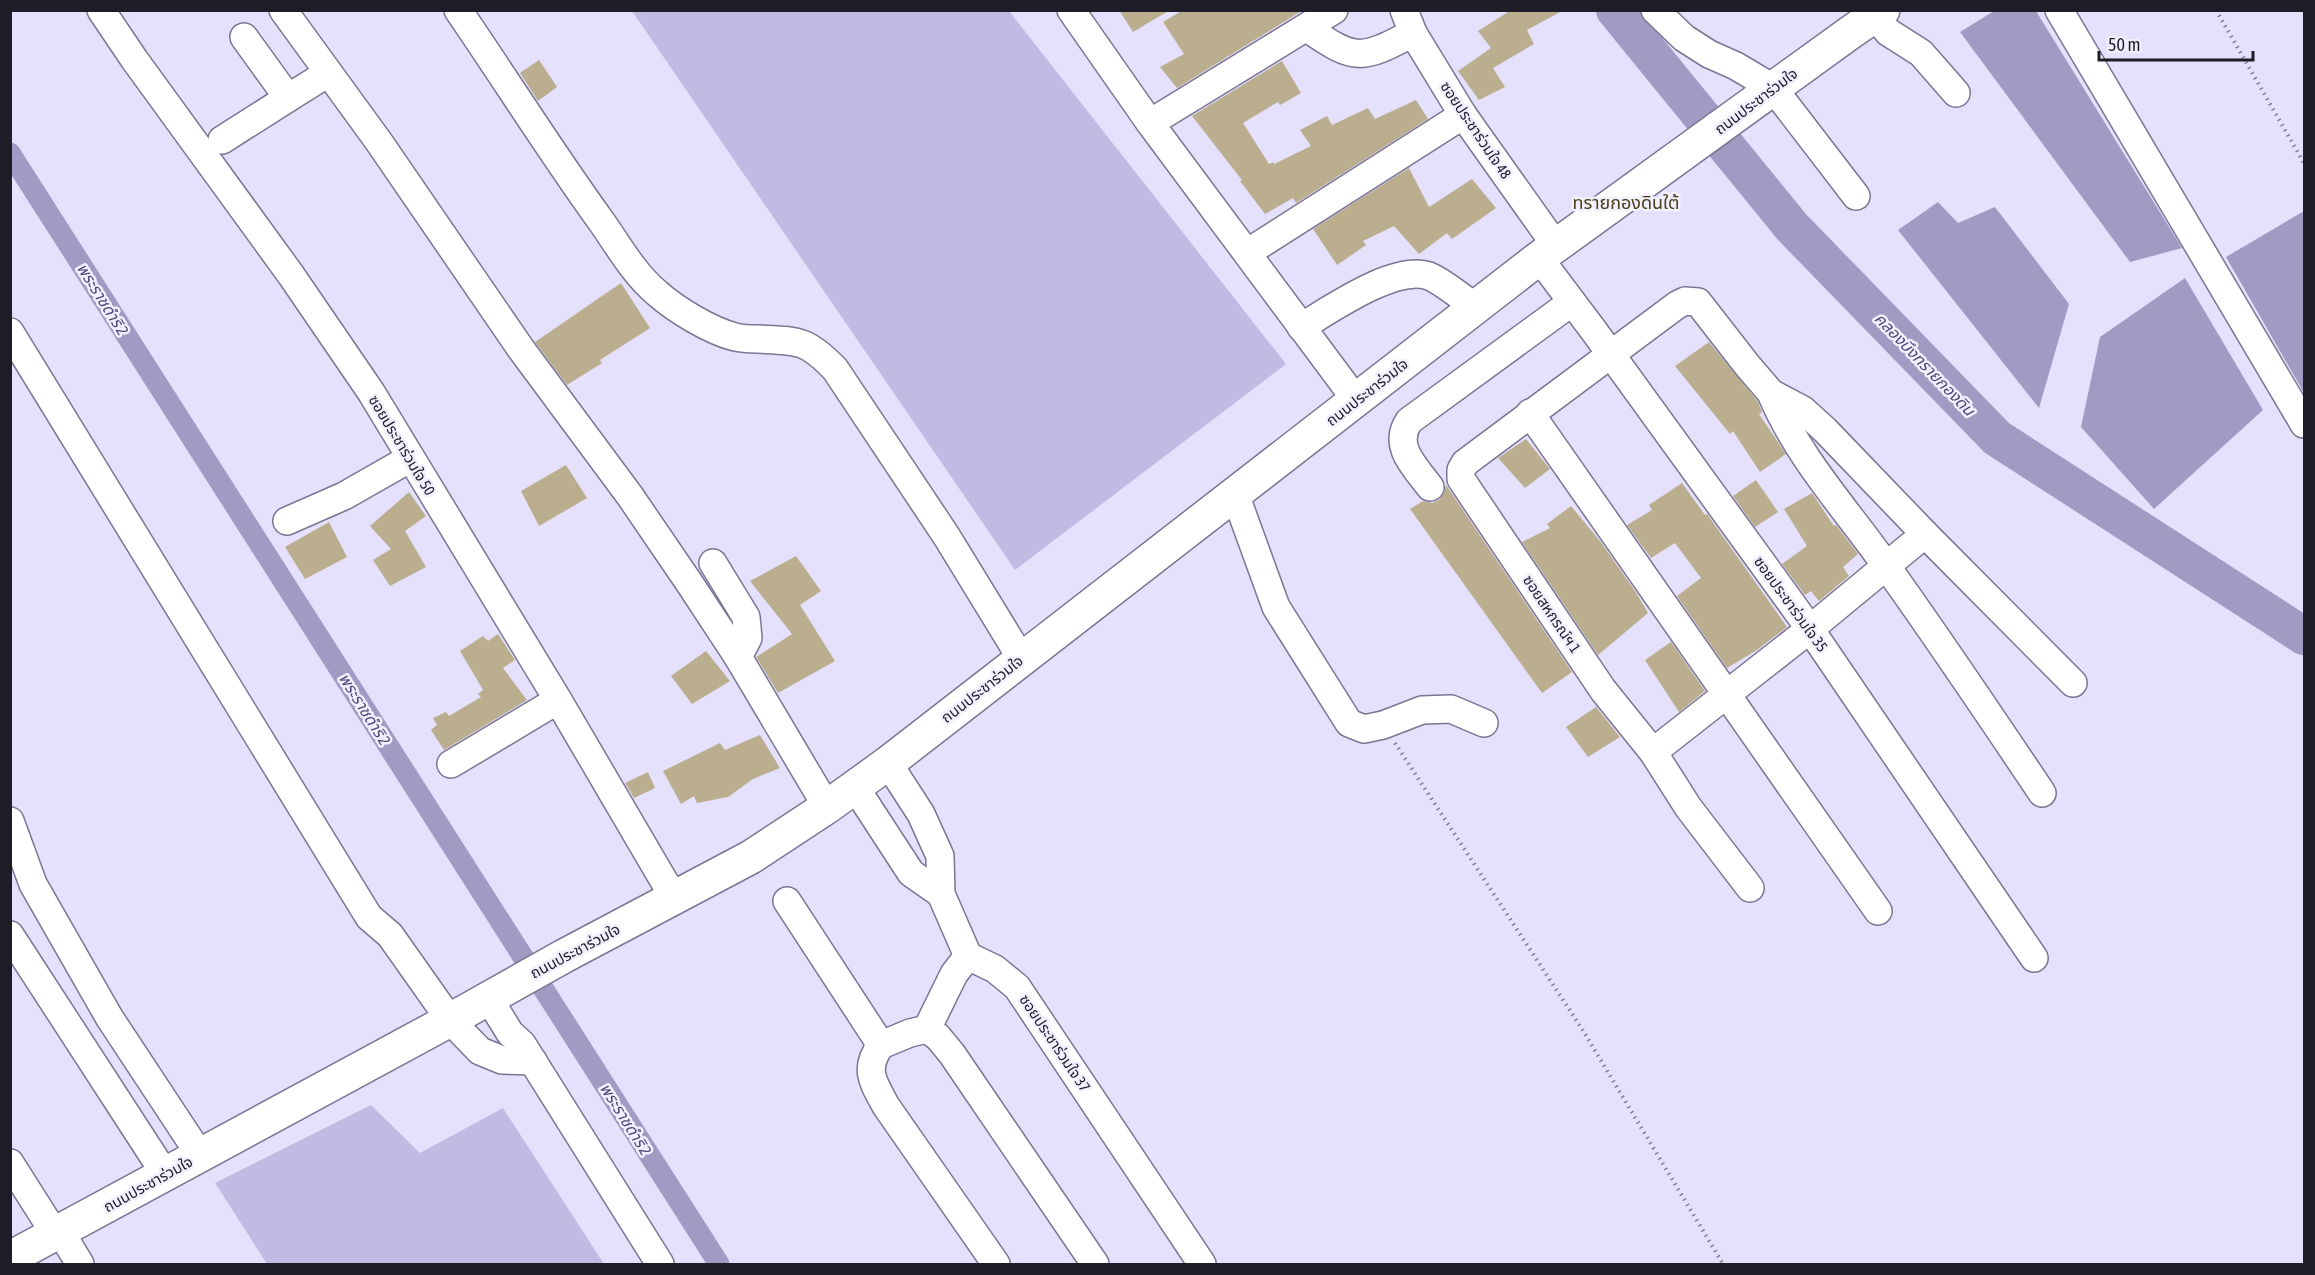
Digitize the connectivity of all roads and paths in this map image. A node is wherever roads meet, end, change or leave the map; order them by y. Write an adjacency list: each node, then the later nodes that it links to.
1 (101, 10): 33 (street, ซอยประชาร่วมใจ 50)
2 (284, 10): 13 (street)
3 (458, 10): 42 (street)
4 (1071, 10): 18 (street)
5 (1334, 10): 11 (street)
6 (1655, 10): 14 (street)
7 (2059, 10): 32 (street)
8 (2216, 10): 20 (path)
9 (1876, 12): 14 (main road, ถนนประชาร่วมใจ); 15 (street)
10 (1408, 22): 11 (street); 17 (street, ซอยประชาร่วมใจ 48)
11 (1307, 28): 18 (street)
12 (244, 37): 16 (street)
13 (328, 73): 16 (street); 41 (street)
14 (1773, 88): 21 (street); 22 (main road, ถนนประชาร่วมใจ)
15 (1956, 93)
16 (288, 98): 19 (street)
17 (1463, 115): 22 (street, ซอยประชาร่วมใจ 48); 23 (street)
18 (1150, 123): 23 (street)
19 (222, 140)
20 (2304, 163)
21 (1856, 196)
22 (1547, 252): 24 (street, ซอยประชาร่วมใจ 35); 25 (main road, ถนนประชาร่วมใจ)
23 (1247, 253): 26 (street)
24 (1572, 302): 28 (street, ซอยประชาร่วมใจ 35); 34 (street)
25 (1476, 307): 26 (street); 30 (main road, ถนนประชาร่วมใจ)
26 (1301, 327): 30 (street)
27 (10, 332): 64 (street)
28 (1610, 354): 29 (street); 31 (street); 40 (street, ซอยประชาร่วมใจ 35)
29 (1771, 393): 37 (street); 39 (street)
30 (1356, 400): 35 (main road, ถนนประชาร่วมใจ)
31 (1530, 413): 44 (street); 48 (street, ซอยสหกรณ์ฯ 1)
32 (2304, 424)
33 (409, 459): 36 (street); 45 (street, ซอยประชาร่วมใจ 50)
34 (1430, 487)
35 (1235, 494): 42 (main road, ถนนประชาร่วมใจ); 47 (street)
36 (286, 522)
37 (1925, 534): 39 (street); 43 (street)
38 (713, 563): 41 (street)
39 (1887, 566): 40 (street); 52 (street)
40 (1810, 628): 44 (street); 62 (street, ซอยประชาร่วมใจ 35)
41 (738, 657): 53 (street)
42 (1021, 658): 49 (main road, ถนนประชาร่วมใจ)
43 (2073, 683)
44 (1726, 694): 48 (street); 59 (street)
45 (558, 700): 50 (street); 57 (street, ซอยประชาร่วมใจ 50)
46 (1485, 723): 47 (street)
47 (1383, 725): 78 (path)
48 (1653, 752): 55 (street, ซอยสหกรณ์ฯ 1)
49 (888, 763): 51 (main road, ถนนประชาร่วมใจ); 56 (street)
50 (451, 764)
51 (855, 787): 53 (main road, ถนนประชาร่วมใจ); 56 (street)
52 (2042, 793)
53 (826, 807): 57 (main road, ถนนประชาร่วมใจ)
54 (10, 821): 68 (street)
55 (1750, 888)
56 (941, 894): 61 (street)
57 (674, 898): 63 (main road, ถนนประชาร่วมใจ)
58 (787, 901): 66 (street)
59 (1878, 912)
60 (10, 935): 70 (street)
61 (968, 956): 65 (street); 77 (street, ซอยประชาร่วมใจ 37)
62 (2034, 958)
63 (496, 994): 64 (main road, ถนนประชาร่วมใจ); 67 (street)
64 (450, 1020): 67 (street); 68 (main road, ถนนประชาร่วมใจ)
65 (927, 1029): 66 (street); 76 (street)
66 (881, 1045): 75 (street)
67 (533, 1061): 74 (street)
68 (200, 1155): 70 (main road, ถนนประชาร่วมใจ)
69 (10, 1163): 71 (street)
70 (165, 1174): 71 (main road, ถนนประชาร่วมใจ)
71 (58, 1232): 72 (main road, ถนนประชาร่วมใจ); 73 (street)
72 (10, 1258)
73 (80, 1264)
74 (660, 1264)
75 (996, 1264)
76 (1095, 1264)
77 (1202, 1264)
78 (1723, 1264)

